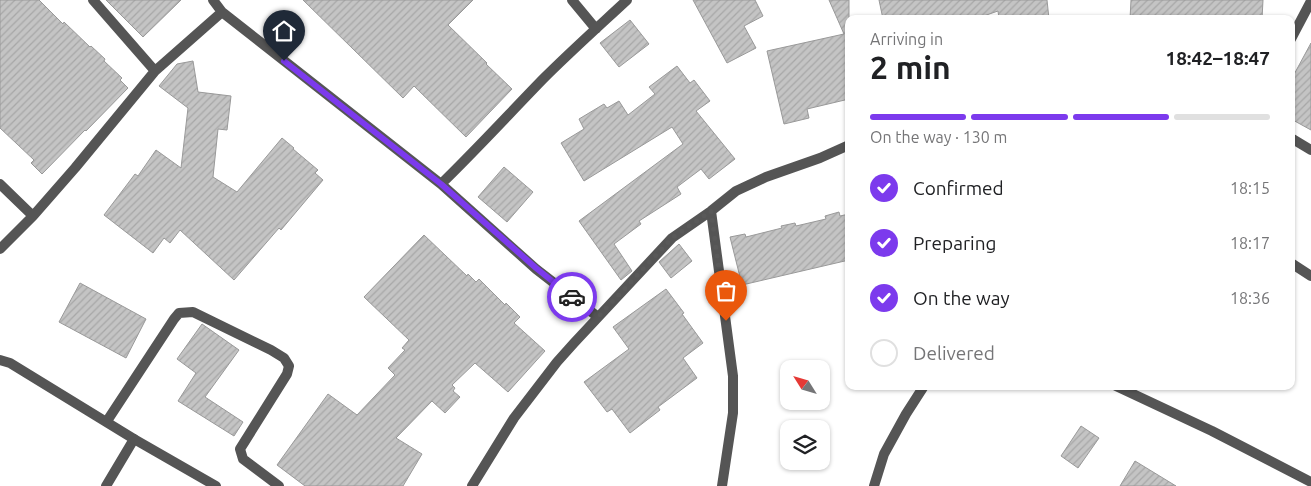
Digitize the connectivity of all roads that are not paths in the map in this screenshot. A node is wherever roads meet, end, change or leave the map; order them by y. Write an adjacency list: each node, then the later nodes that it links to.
1 (93, 0): 9 (street)
2 (213, 0): 6 (street)
3 (572, 0): 7 (street)
4 (627, 0): 7 (street)
5 (1311, 1): 8 (street)
6 (222, 12): 9 (street); 14 (street)
7 (596, 29): 14 (street)
8 (1295, 31)
9 (155, 71): 16 (street)
10 (1295, 140): 12 (street)
11 (845, 147): 15 (street)
12 (1311, 150)
13 (0, 184): 16 (street)
14 (441, 184): 20 (street)
15 (711, 211): 20 (street); 31 (street)
16 (33, 216): 17 (street)
17 (0, 249)
18 (1295, 266): 19 (street)
19 (1311, 276)
20 (598, 317): 30 (street)
21 (0, 360): 24 (street)
22 (921, 390): 32 (street)
23 (1125, 390): 26 (street)
24 (107, 421): 25 (street); 29 (street)
25 (134, 439): 27 (street); 28 (street)
26 (1311, 482)
27 (106, 486)
28 (216, 486)
29 (280, 486)
30 (472, 486)
31 (722, 486)
32 (874, 486)

